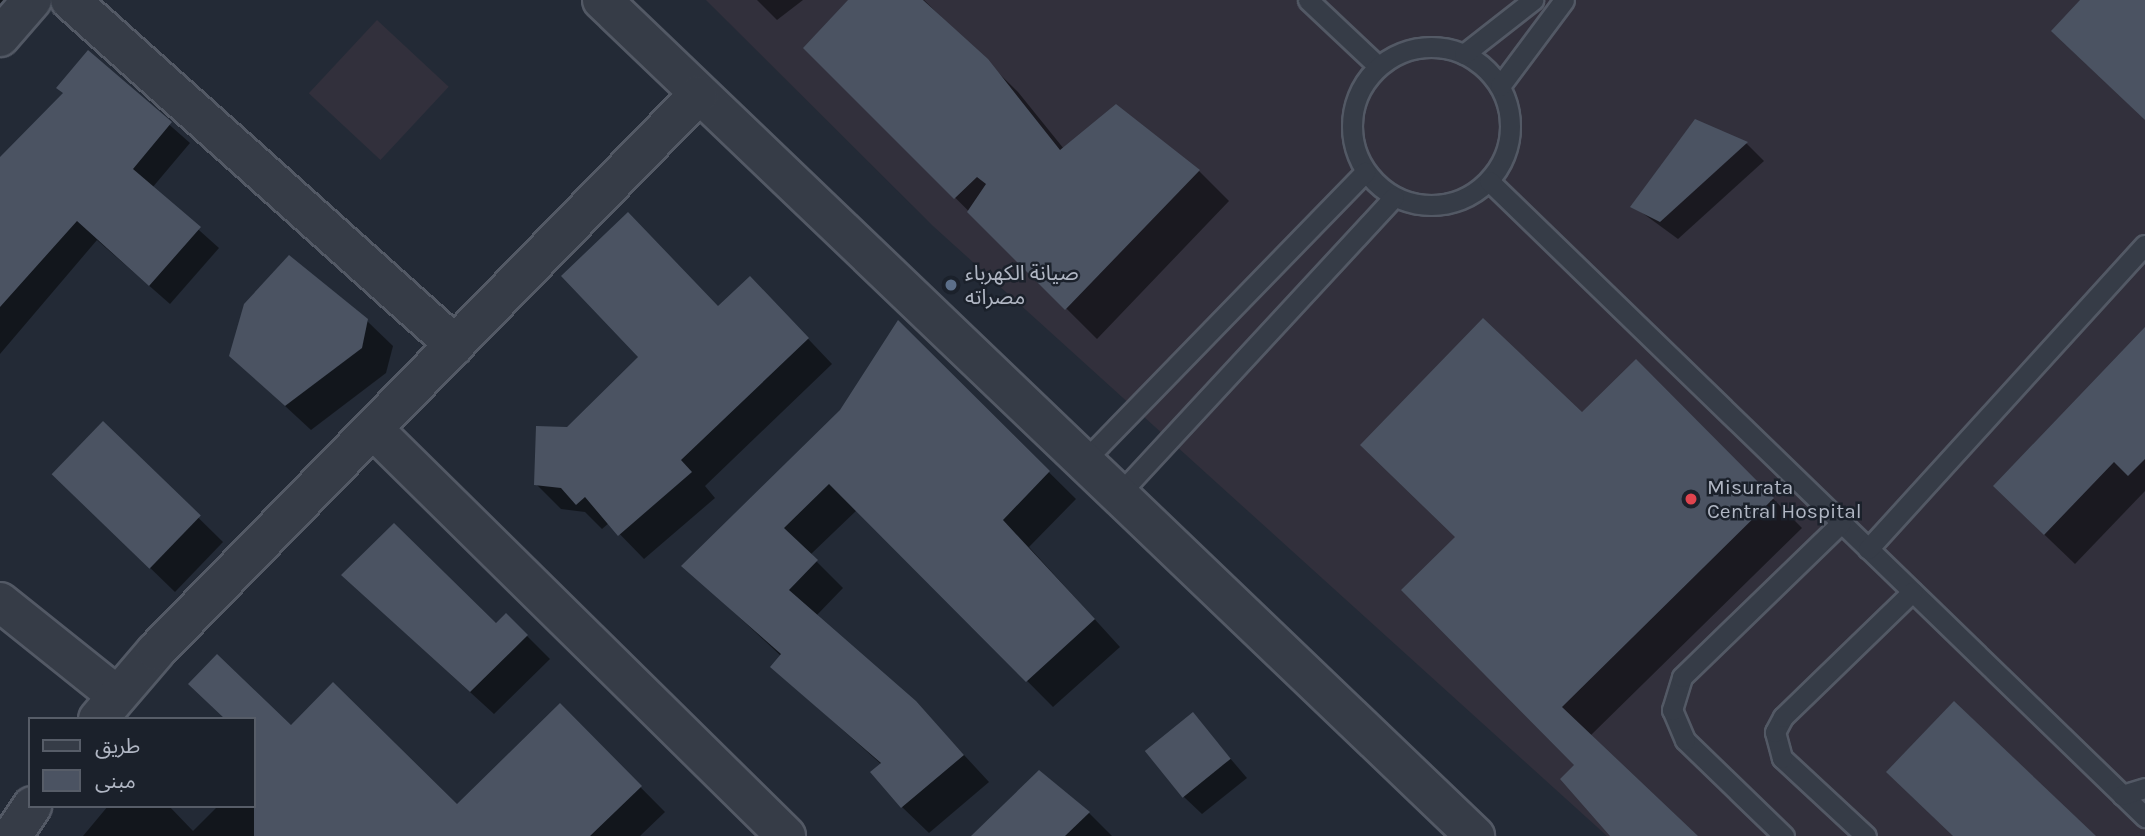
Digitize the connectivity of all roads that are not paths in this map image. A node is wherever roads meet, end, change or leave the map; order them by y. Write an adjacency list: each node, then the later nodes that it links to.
1 (32, 0): 7 (street)
2 (70, 0): 16 (street)
3 (602, 0): 11 (street)
4 (1308, 0): 9 (lane)
5 (1534, 0): 8 (lane)
6 (1564, 0): 10 (lane)
7 (0, 37)
8 (1464, 54): 9 (lane); 10 (lane)
9 (1378, 66): 12 (lane)
10 (1500, 86): 13 (lane)
11 (698, 95): 16 (street); 18 (street)
12 (1365, 172): 14 (lane); 18 (lane)
13 (1489, 181): 14 (lane); 20 (lane)
14 (1394, 197): 19 (lane)
15 (2145, 245): 21 (lane)
16 (455, 345): 17 (street)
17 (373, 429): 24 (street); 30 (street)
18 (1085, 460): 19 (street)
19 (1121, 493): 31 (street)
20 (1841, 523): 21 (lane); 32 (lane)
21 (1868, 549): 22 (lane)
22 (1912, 592): 26 (lane); 33 (lane)
23 (0, 601): 24 (street)
24 (107, 707)
25 (2145, 788): 26 (lane)
26 (2122, 795): 28 (lane)
27 (31, 808): 29 (street)
28 (2145, 817)
29 (12, 836)
30 (786, 836)
31 (1475, 836)
32 (1784, 836)
33 (1866, 836)

